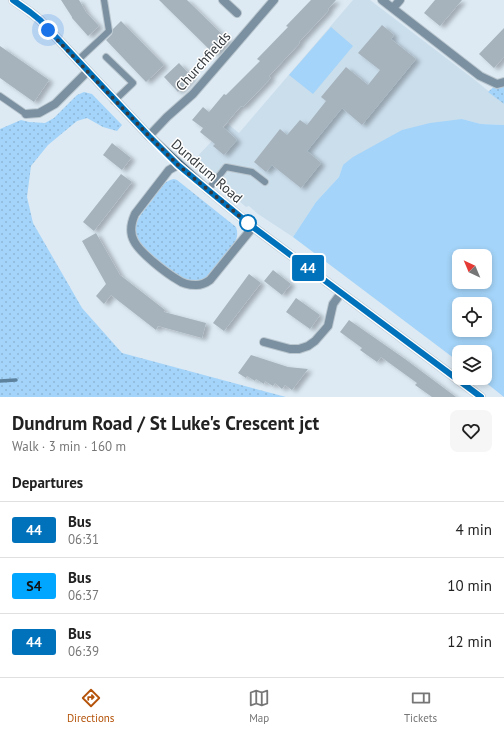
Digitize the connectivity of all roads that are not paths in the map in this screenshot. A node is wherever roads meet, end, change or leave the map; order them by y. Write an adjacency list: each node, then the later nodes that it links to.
1 (13, 0): 10 (main road, Dundrum Road)
2 (104, 0): 10 (lane)
3 (223, 0): 8 (street)
4 (274, 0): 18 (street, Churchfields)
5 (382, 0): 7 (street)
6 (400, 0): 7 (street)
7 (393, 8): 12 (street)
8 (237, 13)
9 (106, 57): 15 (lane)
10 (77, 61): 11 (main road, Dundrum Road)
11 (87, 72): 15 (main road, Dundrum Road); 17 (street)
12 (504, 82)
13 (0, 96): 14 (lane)
14 (6, 100): 16 (lane); 17 (lane)
15 (114, 101): 18 (main road, Dundrum Road)
16 (0, 104)
17 (26, 114)
18 (149, 136): 19 (main road, Dundrum Road)
19 (178, 165): 21 (main road, Dundrum Road); 22 (street)
20 (265, 182): 21 (lane)
21 (208, 190): 22 (main road, Dundrum Road)
22 (253, 227): 23 (main road, Dundrum Road)
23 (341, 292): 24 (street); 25 (main road, Dundrum Road)
24 (264, 342)
25 (481, 397)

